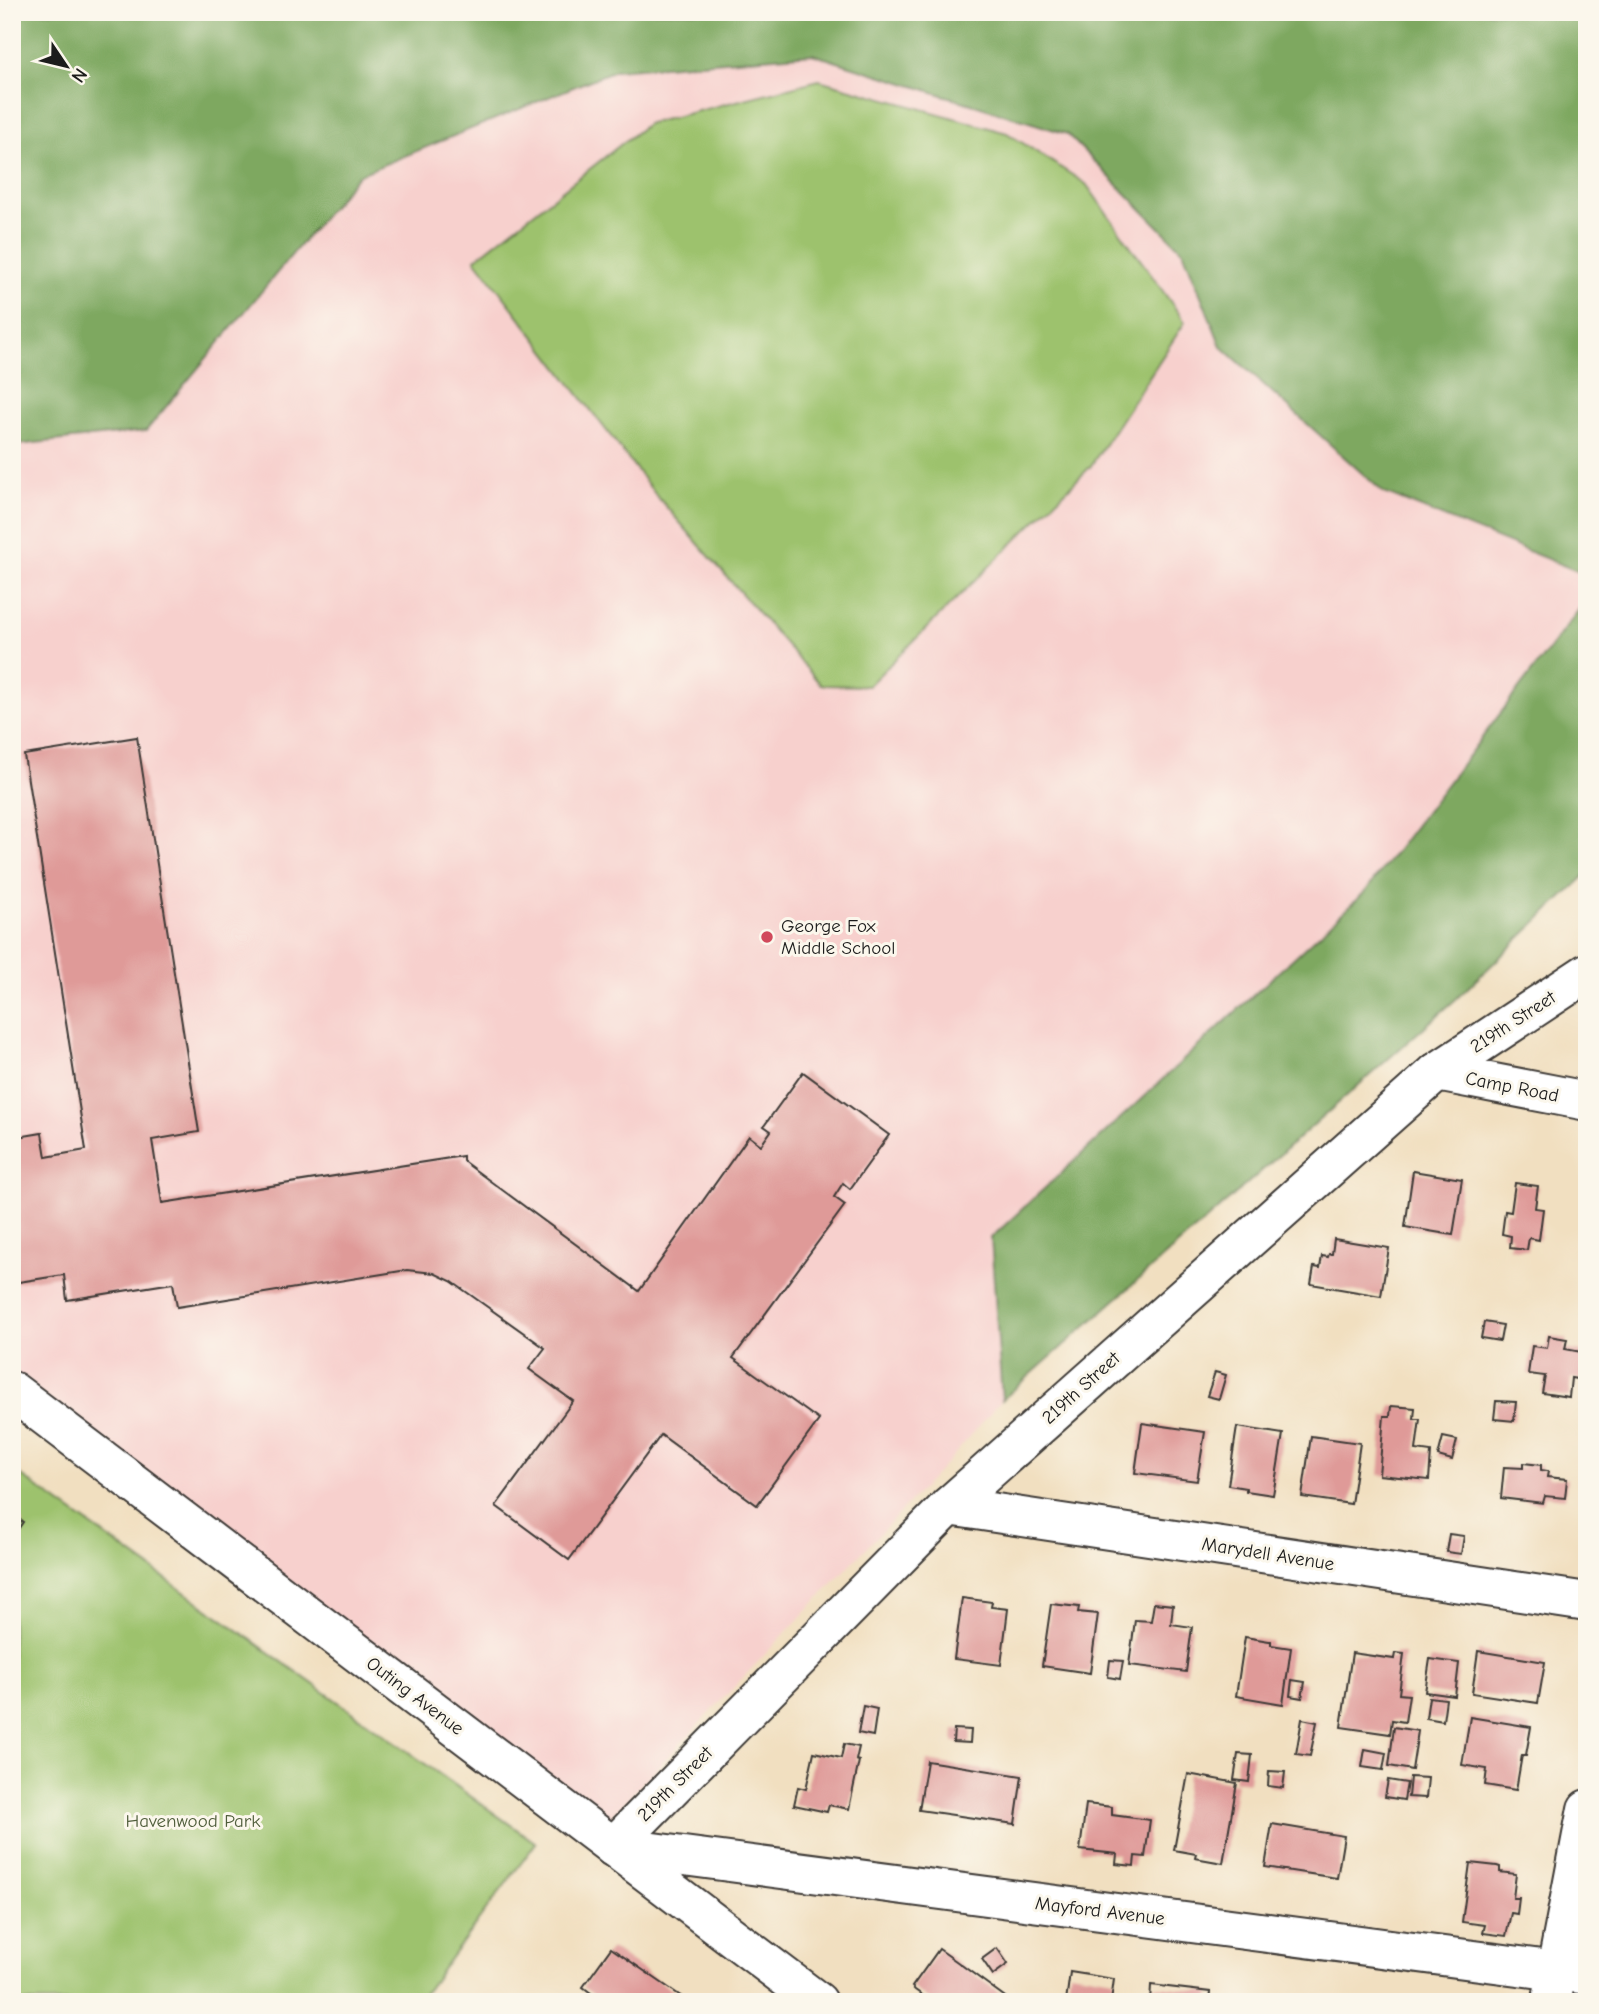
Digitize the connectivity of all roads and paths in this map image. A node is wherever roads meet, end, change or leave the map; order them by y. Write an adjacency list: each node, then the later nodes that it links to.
1 (1587, 973): 2 (street, 219th Street)
2 (1437, 1072): 3 (street, Camp Road); 5 (street, 219th Street)
3 (1587, 1101)
4 (12, 1391): 8 (street, Outing Avenue)
5 (949, 1506): 6 (street, Marydell Avenue); 8 (street, 219th Street)
6 (1587, 1602)
7 (1587, 1809): 9 (street)
8 (613, 1847): 9 (street, Mayford Avenue); 10 (street, Outing Avenue)
9 (1565, 1983)
10 (817, 2002)

